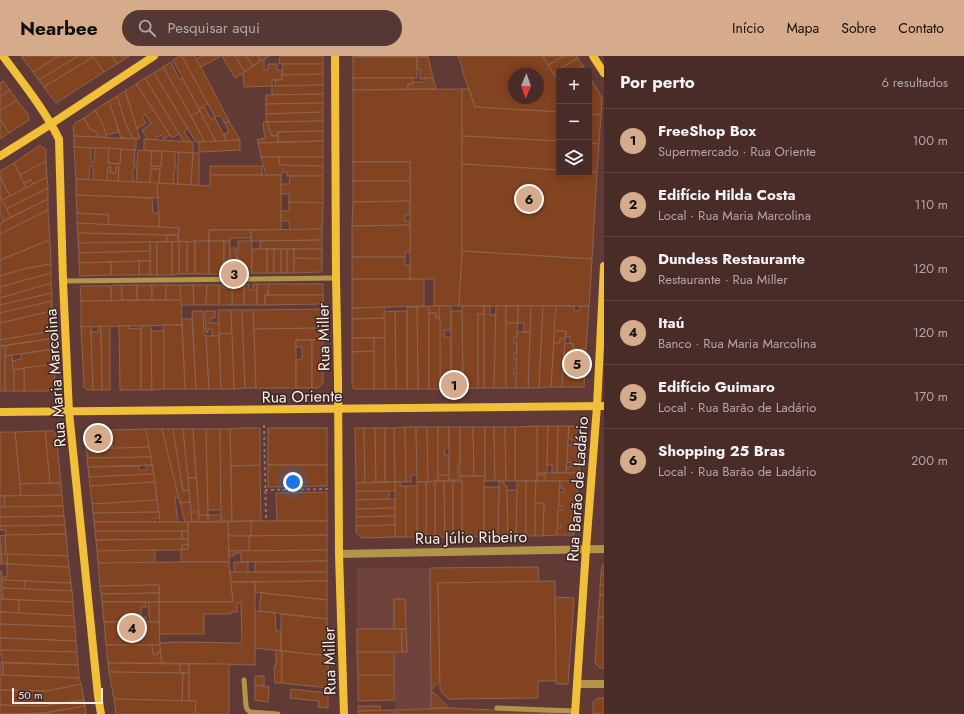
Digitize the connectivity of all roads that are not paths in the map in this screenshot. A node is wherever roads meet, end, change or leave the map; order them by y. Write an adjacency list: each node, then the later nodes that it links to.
1 (2, 56): 6 (main road, Rua Maria Marcolina)
2 (154, 56): 6 (main road)
3 (335, 56): 9 (main road, Rua Miller)
4 (593, 56): 5 (main road)
5 (604, 73)
6 (51, 124): 7 (main road); 10 (main road, Rua Maria Marcolina)
7 (0, 156)
8 (604, 266): 11 (main road, Rua Barão de Ladário)
9 (336, 278): 10 (lane); 12 (main road, Rua Miller)
10 (63, 281): 14 (main road, Rua Maria Marcolina)
11 (600, 406): 12 (main road, Rua Oriente); 15 (main road, Rua Barão de Ladário)
12 (338, 409): 14 (main road, Rua Oriente); 17 (main road, Rua Miller)
13 (0, 412): 14 (main road, Rua Oriente)
14 (69, 412): 23 (main road, Rua Maria Marcolina)
15 (586, 549): 16 (street, Rua Júlio Ribeiro); 17 (street, Rua Júlio Ribeiro); 19 (main road, Rua Barão de Ladário)
16 (604, 549)
17 (339, 554): 25 (main road, Rua Miller)
18 (244, 680): 24 (lane)
19 (577, 684): 20 (street); 22 (main road, Rua Barão de Ladário)
20 (604, 684)
21 (497, 708): 22 (lane)
22 (575, 713)
23 (101, 714)
24 (278, 714)
25 (344, 714)

